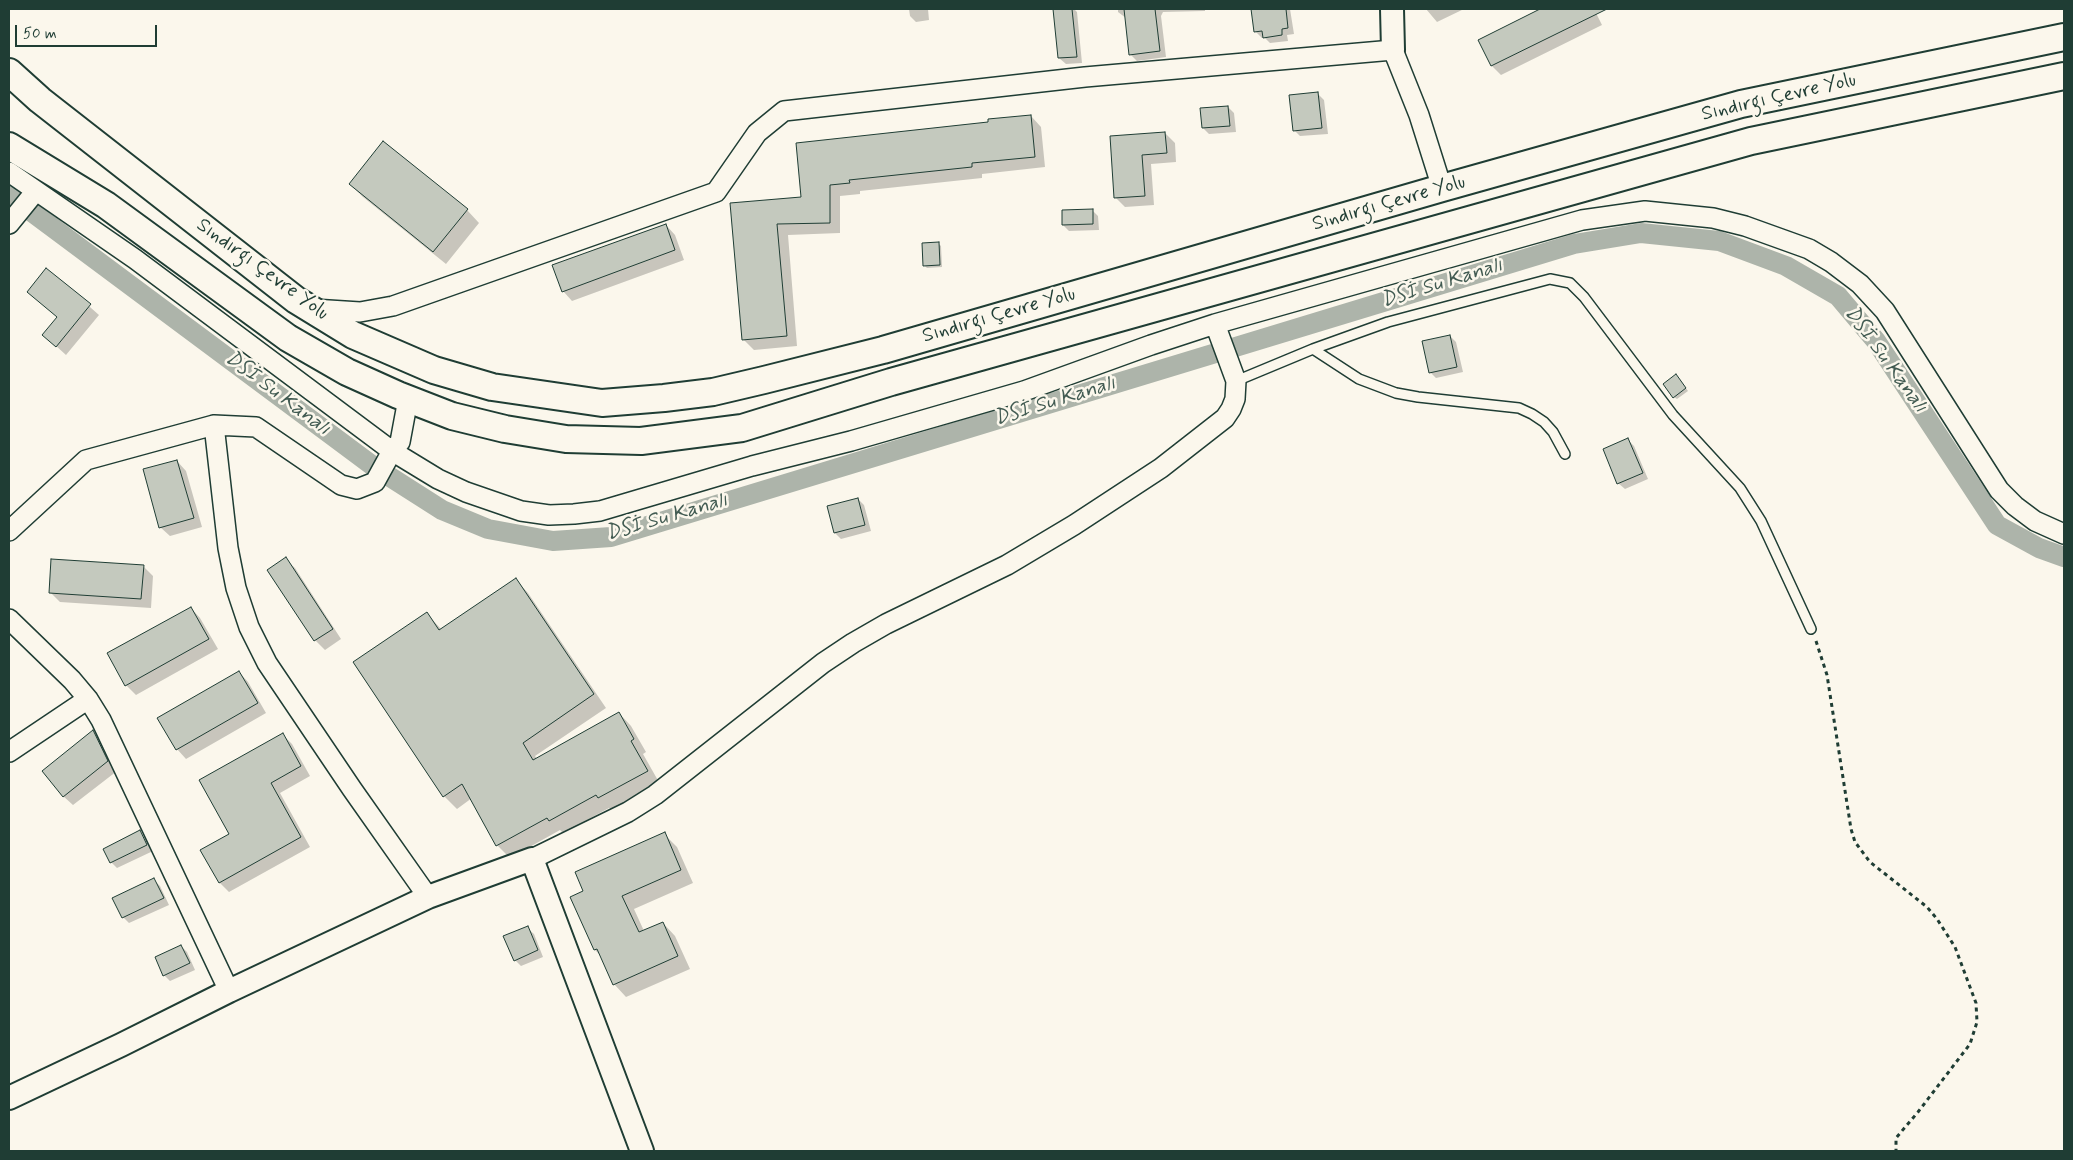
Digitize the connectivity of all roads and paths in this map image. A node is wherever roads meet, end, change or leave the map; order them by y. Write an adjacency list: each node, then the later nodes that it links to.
1 (1392, 9): 3 (street)
2 (2064, 37): 8 (main road, Sındırgı Çevre Yolu)
3 (1393, 50): 8 (street); 12 (street)
4 (9, 72): 12 (main road, Sındırgı Çevre Yolu)
5 (2064, 76): 11 (main road, Sındırgı Çevre Yolu)
6 (9, 146): 16 (main road, Sındırgı Çevre Yolu)
7 (9, 172): 9 (street)
8 (1442, 188): 11 (main road); 12 (main road, Sındırgı Çevre Yolu)
9 (32, 194): 10 (street); 18 (street)
10 (11, 220)
11 (1282, 272): 16 (main road, Sındırgı Çevre Yolu)
12 (311, 309)
13 (1217, 332): 15 (street); 18 (street); 21 (street)
14 (1313, 349): 15 (lane); 19 (lane); 23 (lane)
15 (1236, 381): 26 (street)
16 (408, 399): 18 (street)
17 (214, 425): 18 (street); 20 (street); 27 (street)
18 (390, 454)
19 (1565, 454)
20 (9, 530)
21 (2064, 534)
22 (9, 619): 24 (street)
23 (1811, 629): 31 (path)
24 (88, 699): 25 (street); 28 (street)
25 (9, 752)
26 (532, 859): 27 (street); 30 (street)
27 (428, 897): 28 (street)
28 (229, 991): 29 (street)
29 (9, 1098)
30 (642, 1151)
31 (1896, 1151)

